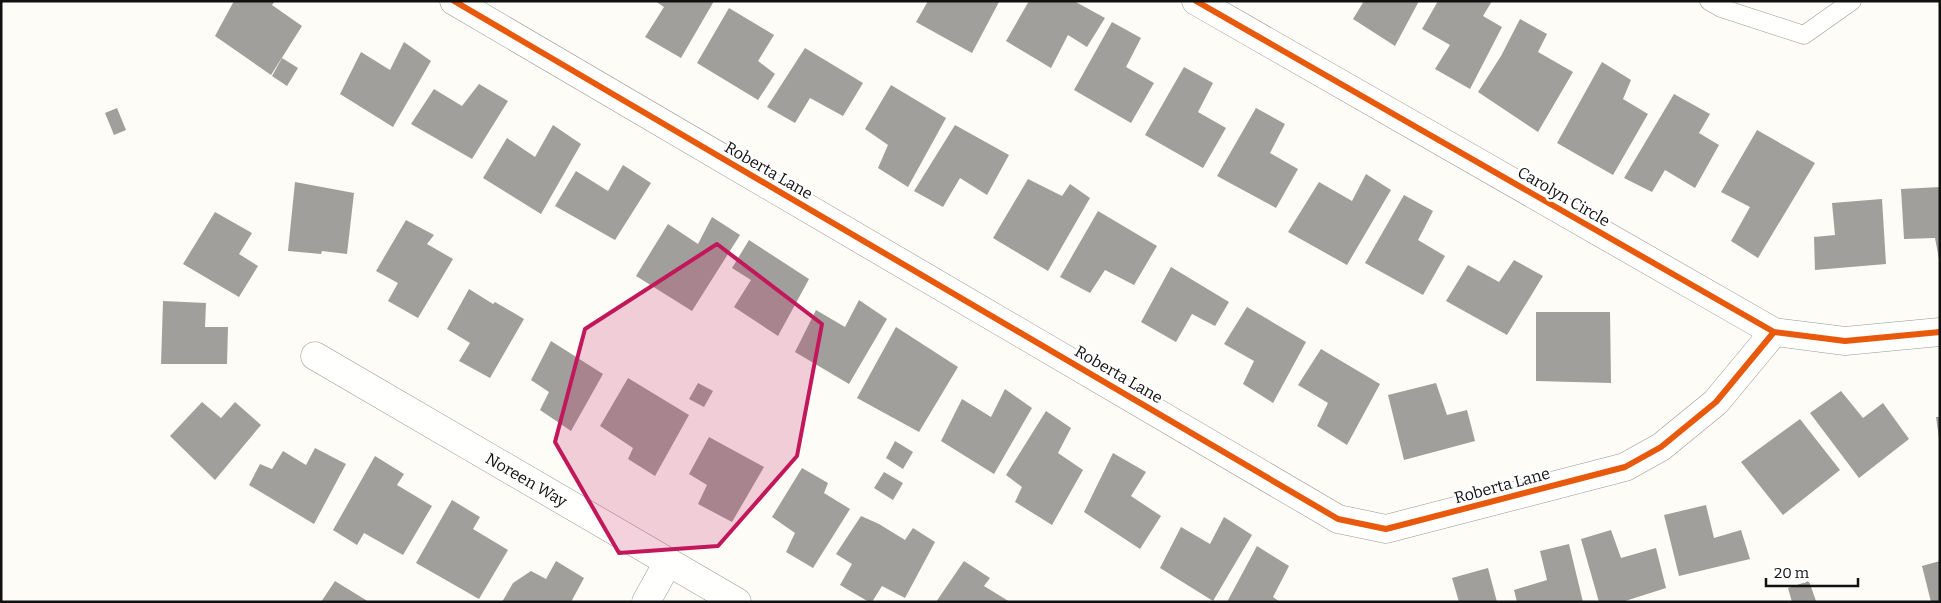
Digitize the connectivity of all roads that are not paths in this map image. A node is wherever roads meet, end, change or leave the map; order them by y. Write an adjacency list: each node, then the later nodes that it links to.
1 (454, 1): 5 (street, Roberta Lane)
2 (1196, 1): 5 (street, Carolyn Circle)
3 (1852, 1): 4 (lane)
4 (1718, 4)
5 (1774, 332): 6 (street, Carolyn Circle)
6 (1940, 332)
7 (315, 356): 8 (street, Noreen Way)
8 (668, 562): 9 (street); 10 (street, Noreen Way)
9 (646, 602)
10 (738, 602)

